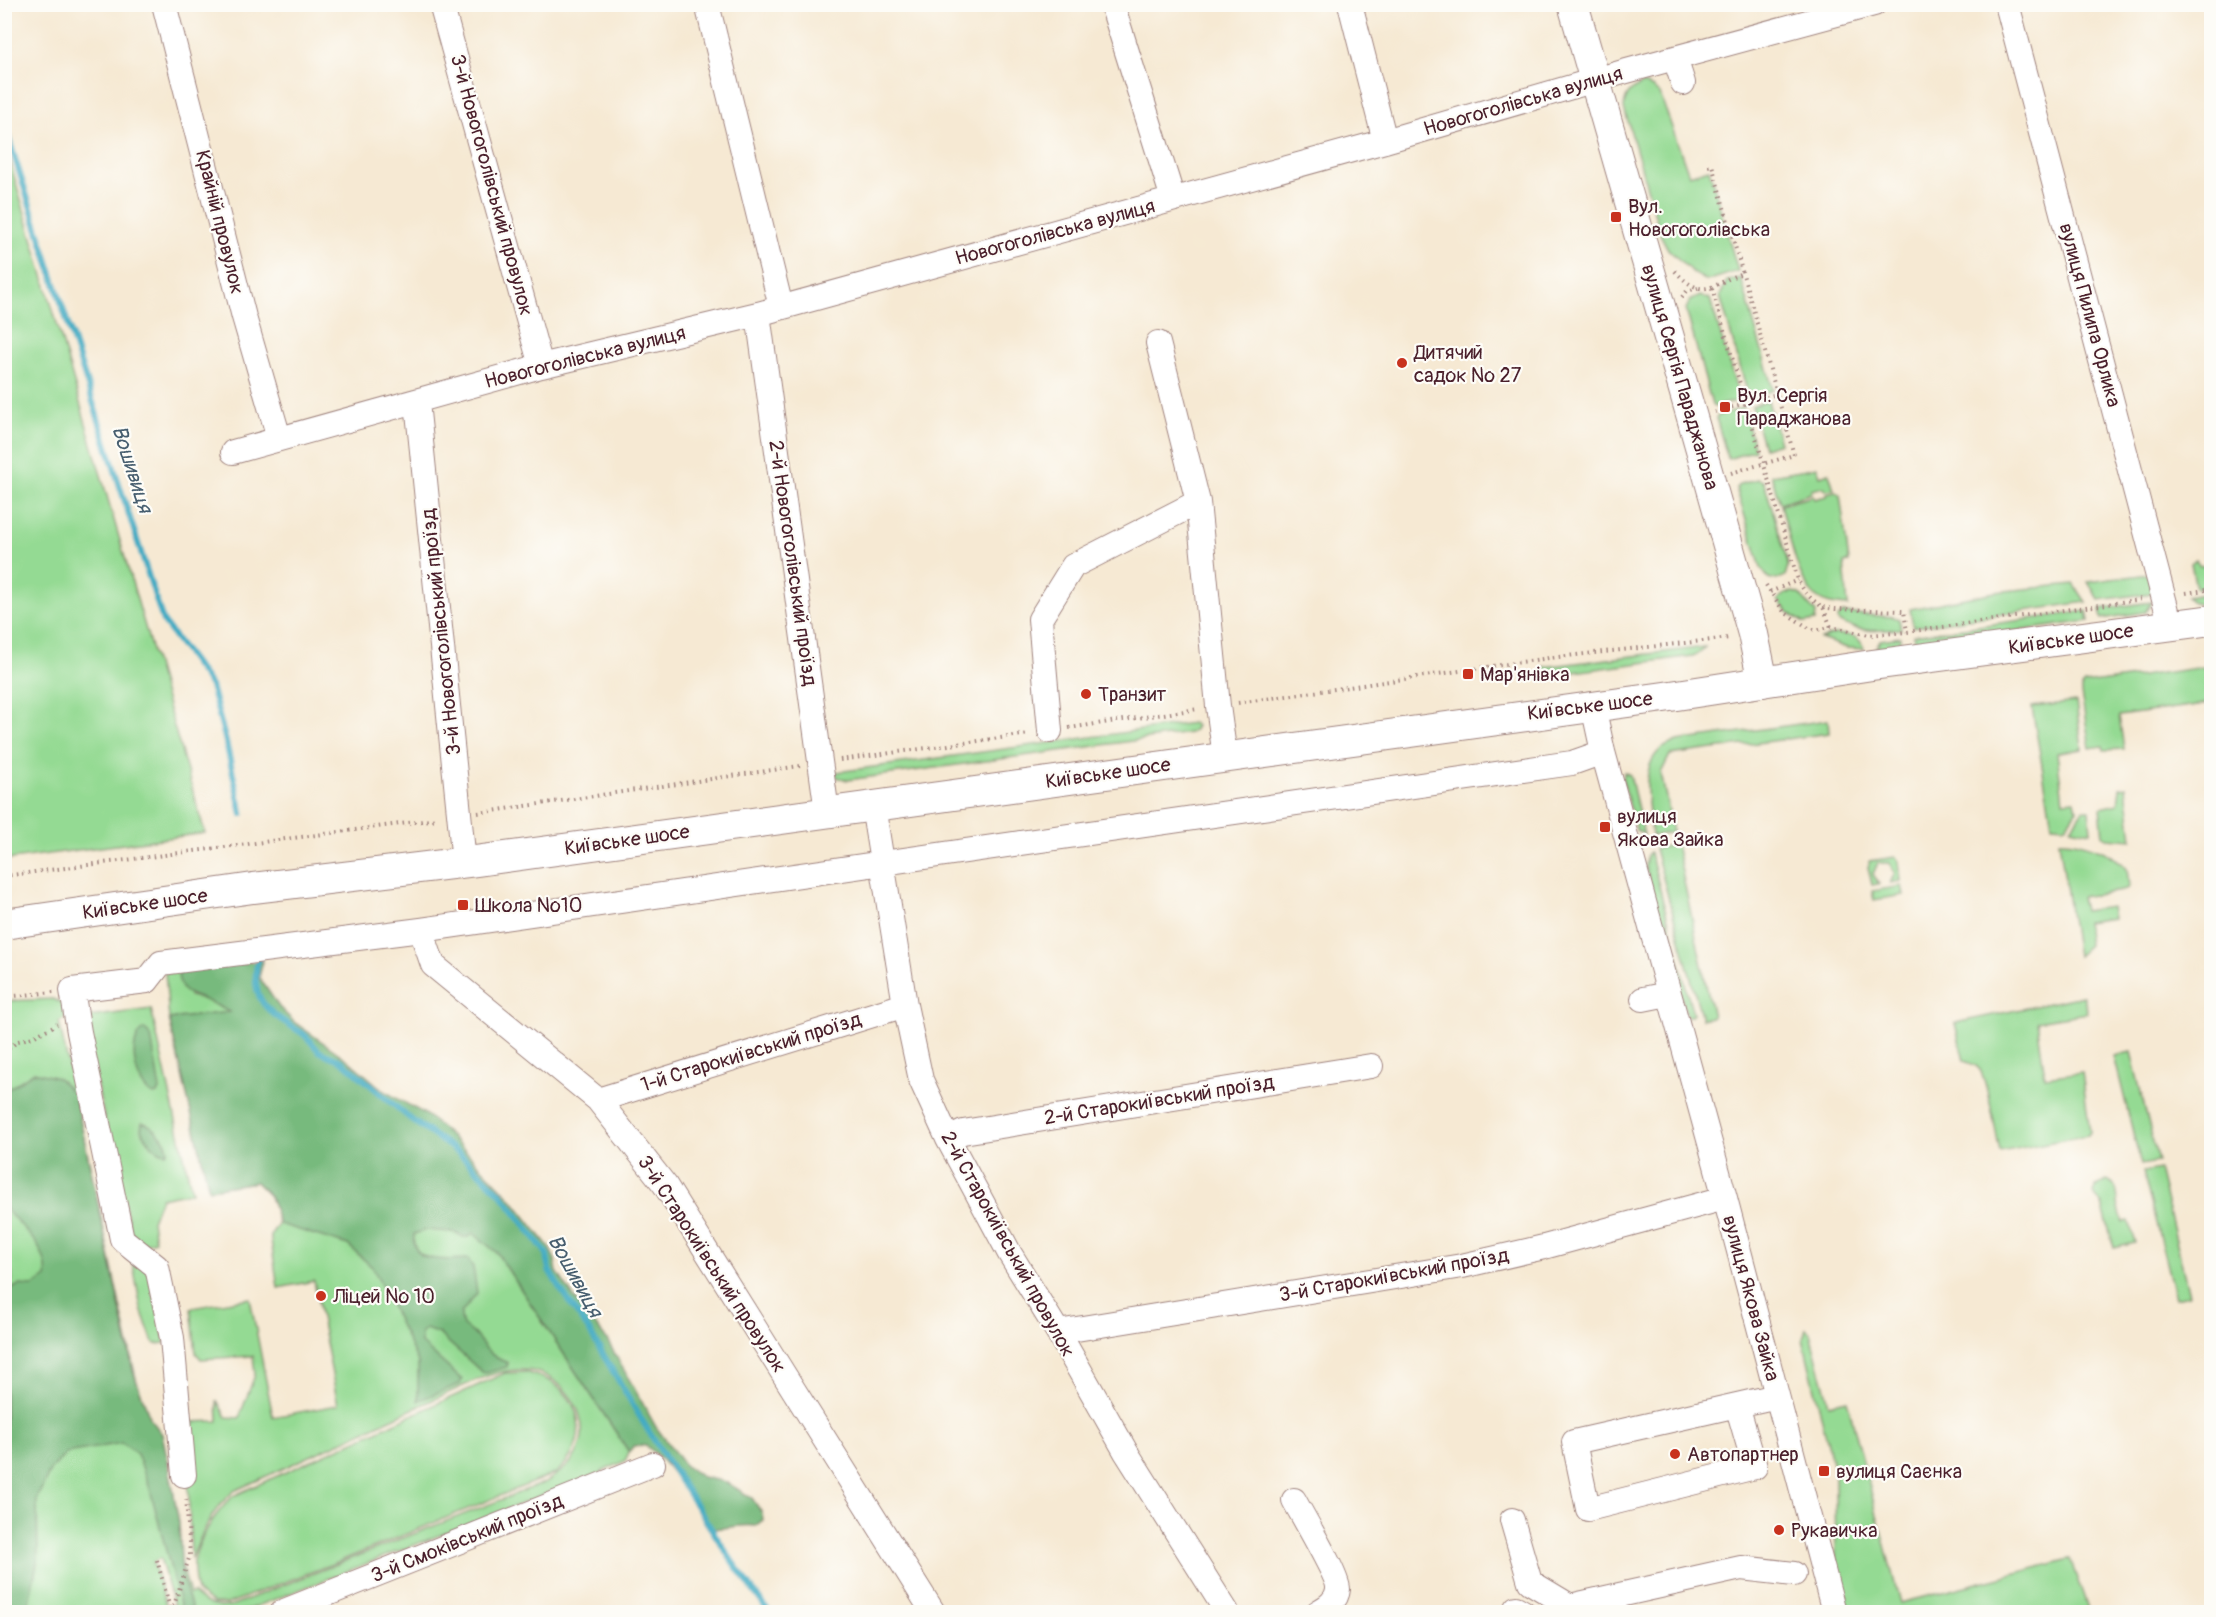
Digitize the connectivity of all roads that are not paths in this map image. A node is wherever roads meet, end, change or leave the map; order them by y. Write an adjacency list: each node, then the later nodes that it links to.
1 (164, 4): 18 (street, Крайній провулок)
2 (441, 4): 16 (street, 3-й Новогоголівський провулок)
3 (707, 4): 14 (street, 2-й Новогоголівський проїзд)
4 (1112, 4): 13 (street)
5 (1350, 4): 12 (street)
6 (1573, 4): 10 (main road, вулиця Сергія Параджанова)
7 (1874, 4): 9 (street, Новогоголівська вулиця)
8 (2007, 4): 22 (street, вулиця Пилипа Орлика)
9 (1675, 58): 10 (street, Новогоголівська вулиця); 11 (street)
10 (1595, 82): 12 (street, Новогоголівська вулиця); 23 (main road, вулиця Сергія Параджанова)
11 (1683, 83)
12 (1385, 141): 13 (street, Новогоголівська вулиця)
13 (1173, 199): 14 (street, Новогоголівська вулиця)
14 (769, 311): 16 (street, Новогоголівська вулиця); 29 (street, 2-й Новогоголівський проїзд)
15 (1158, 343): 20 (street)
16 (541, 366): 17 (street, Новогоголівська вулиця)
17 (417, 402): 18 (street, Новогоголівська вулиця); 30 (street, 3-й Новогоголівський проїзд)
18 (279, 438): 19 (street, Новогоголівська вулиця)
19 (233, 452)
20 (1198, 502): 25 (street); 27 (street)
21 (2211, 620): 22 (main road, Київське шосе)
22 (2171, 626): 23 (main road, Київське шосе)
23 (1763, 682): 24 (main road, Київське шосе)
24 (1593, 706): 26 (street, вулиця Якова Зайка); 27 (main road, Київське шосе)
25 (1050, 731)
26 (1603, 752): 31 (street); 34 (street, вулиця Якова Зайка)
27 (1225, 757): 28 (main road, Київське шосе)
28 (873, 806): 29 (main road, Київське шосе); 31 (street, 2-й Старокиївський провулок)
29 (827, 812): 30 (main road, Київське шосе)
30 (464, 862): 32 (main road, Київське шосе)
31 (883, 863): 33 (street); 36 (street, 2-й Старокиївський провулок)
32 (4, 924)
33 (421, 930): 38 (street, 3-й Старокиївський провулок); 45 (street)
34 (1668, 994): 35 (street); 40 (street, вулиця Якова Зайка)
35 (1642, 999)
36 (905, 1005): 38 (street, 1-й Старокиївський проїзд); 39 (street, 2-й Старокиївський провулок)
37 (1371, 1066): 39 (street, 2-й Старокиївський проїзд)
38 (598, 1100): 51 (street, 3-й Старокиївський провулок)
39 (948, 1139): 41 (street, 2-й Старокиївський провулок)
40 (1725, 1198): 41 (street, 3-й Старокиївський проїзд); 42 (street, вулиця Якова Зайка)
41 (1058, 1332): 52 (street, 2-й Старокиївський провулок)
42 (1777, 1396): 43 (street); 48 (street, вулиця Якова Зайка)
43 (1737, 1405): 43 (street)
44 (653, 1464): 50 (street, 3-й Смоківський проїзд)
45 (184, 1475)
46 (1294, 1500): 53 (street)
47 (1512, 1520): 49 (street)
48 (1822, 1568): 49 (street); 55 (street, вулиця Якова Зайка)
49 (1794, 1574): 54 (street)
50 (282, 1612)
51 (933, 1612)
52 (1227, 1612)
53 (1318, 1612)
54 (1614, 1612)
55 (1834, 1612)

